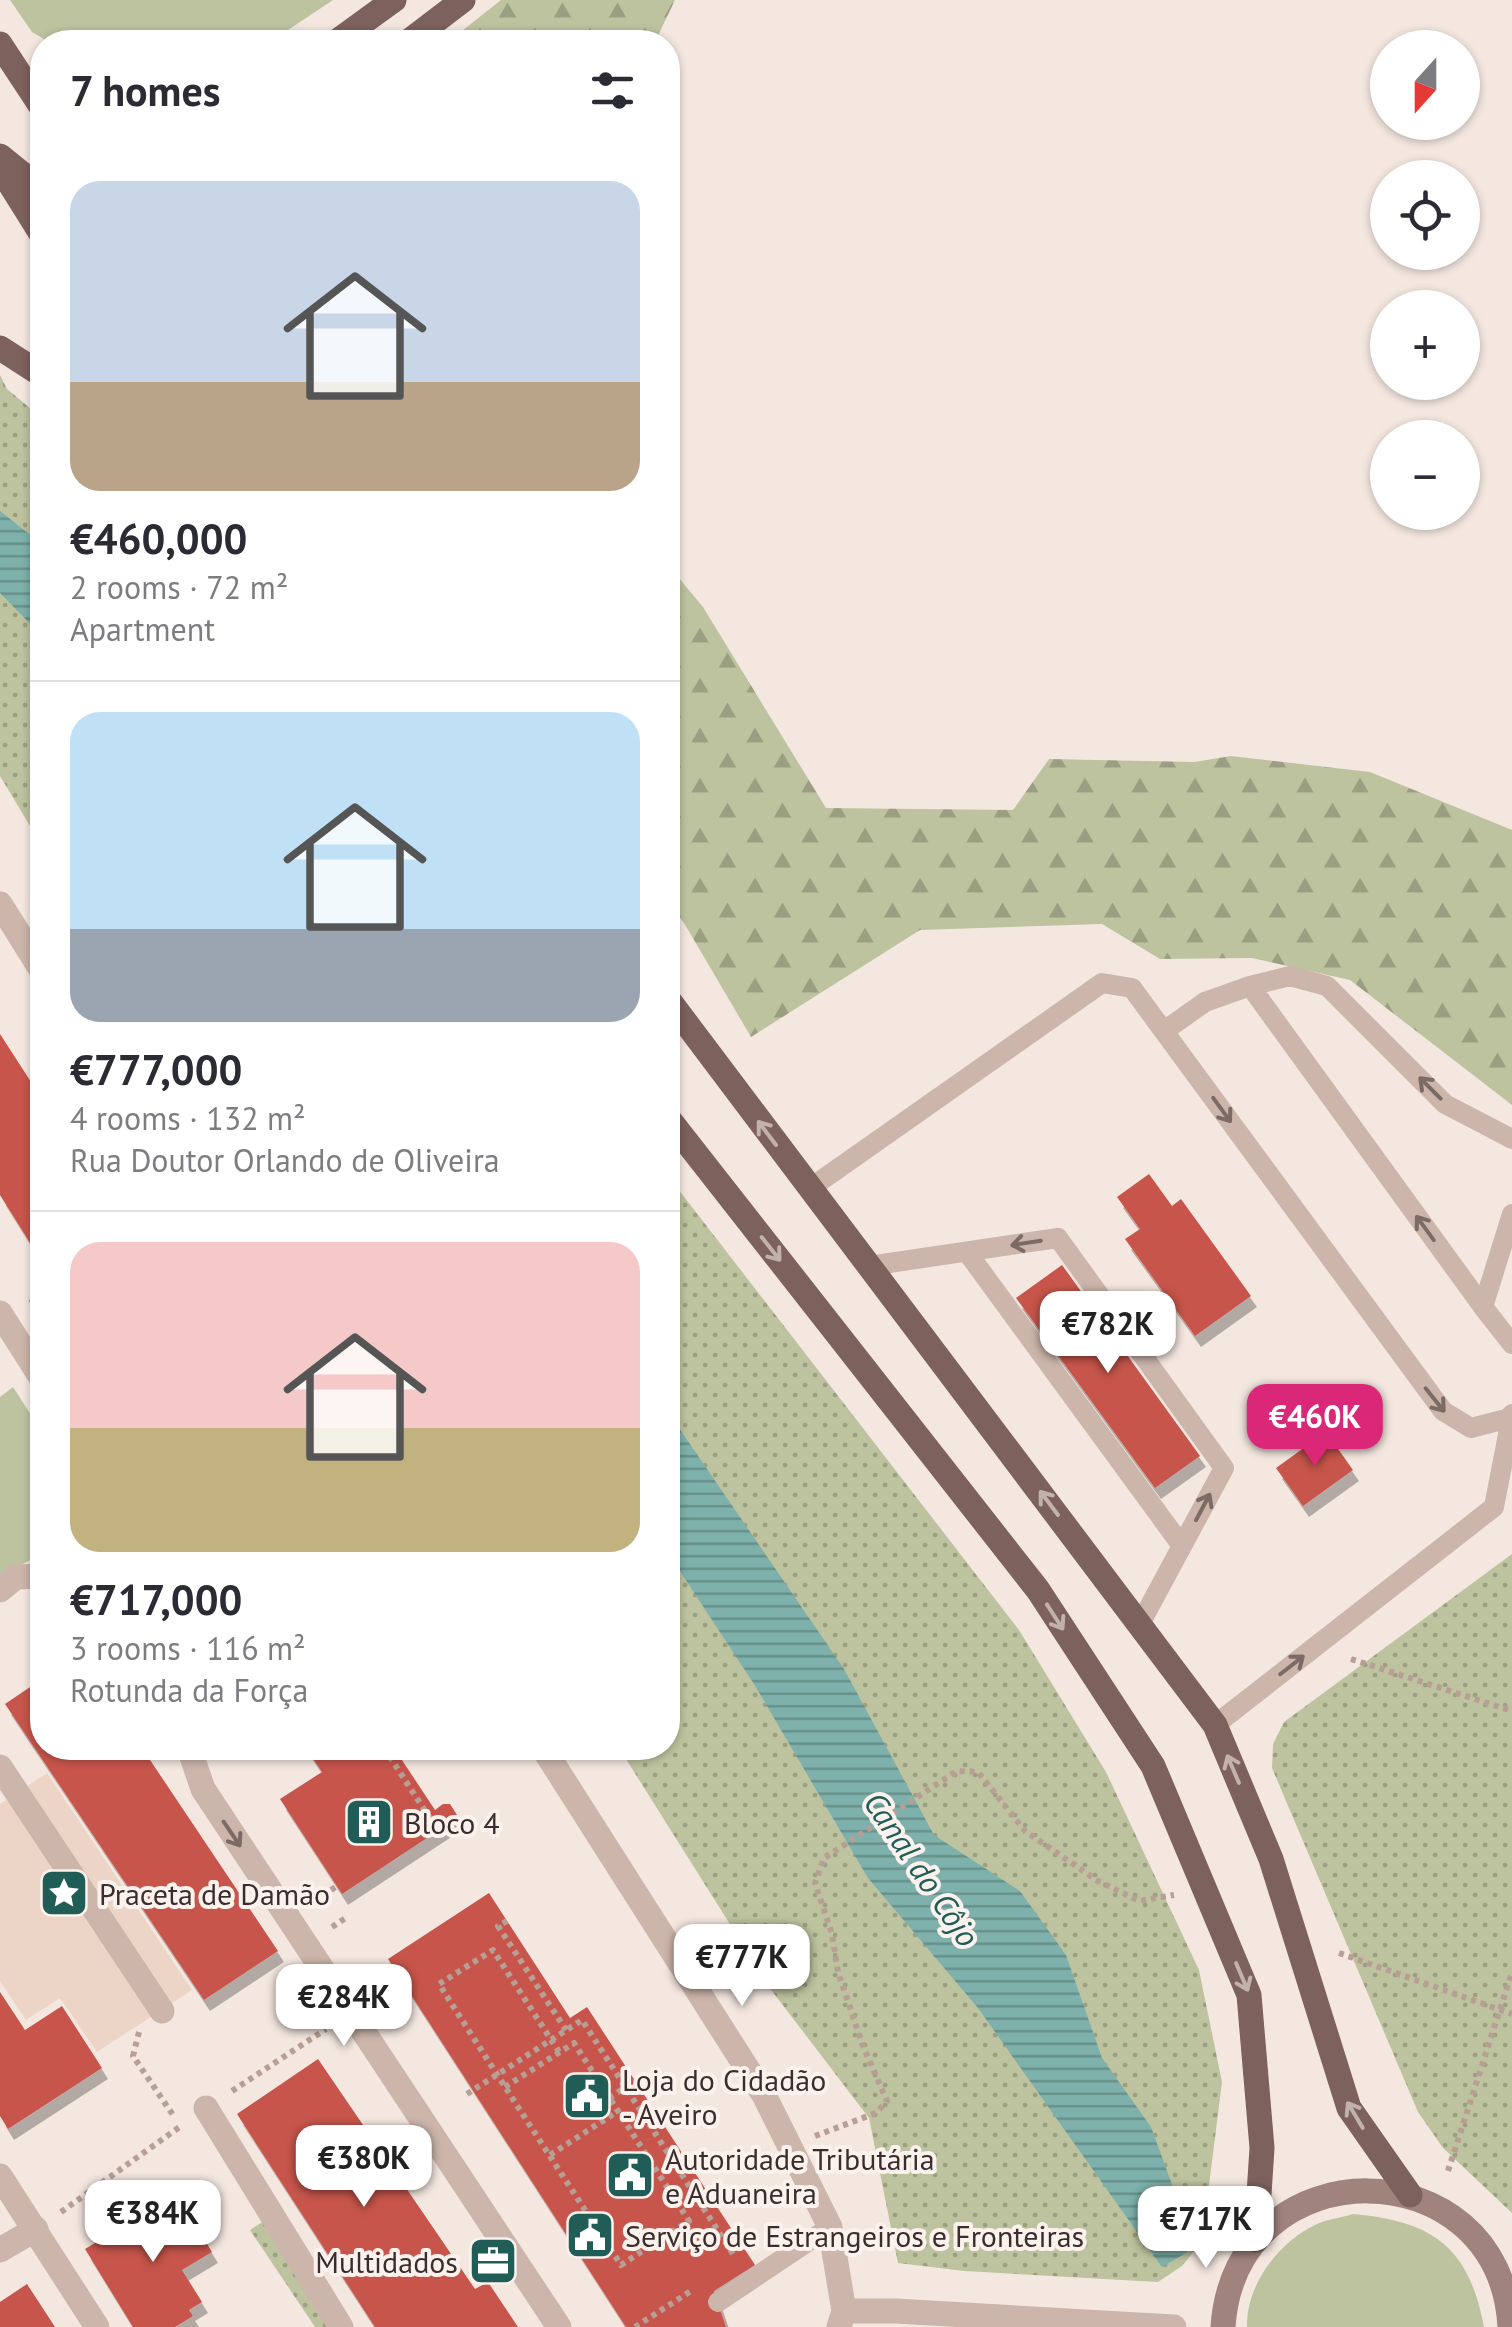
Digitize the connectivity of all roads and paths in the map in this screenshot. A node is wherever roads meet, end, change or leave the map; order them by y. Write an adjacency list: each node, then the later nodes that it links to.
1 (394, 0): 3 (main road)
2 (463, 0): 4 (main road)
3 (353, 30)
4 (424, 30)
5 (6, 53): 6 (main road); 7 (main road)
6 (30, 67)
7 (30, 90)
8 (0, 156): 10 (main road)
9 (0, 168): 11 (main road)
10 (30, 180)
11 (30, 216)
12 (0, 348): 13 (main road)
13 (30, 367)
14 (0, 904): 15 (street)
15 (30, 952)
16 (1250, 986): 18 (lane); 20 (lane, one-way to 16); 25 (lane, one-way to 16)
17 (680, 1014): 21 (main road, one-way to 17)
18 (1164, 1031): 21 (lane); 29 (lane, one-way to 29)
19 (680, 1133): 65 (main road, one-way to 65)
20 (1512, 1139)
21 (810, 1188): 24 (main road)
22 (1512, 1214): 25 (lane)
23 (967, 1252): 24 (lane); 30 (lane); 30 (lane, one-way to 23)
24 (869, 1266): 33 (main road, one-way to 24)
25 (1482, 1307): 27 (lane)
26 (0, 1313): 28 (street)
27 (1512, 1344)
28 (30, 1361)
29 (1511, 1416): 36 (lane, one-way to 29)
30 (1182, 1546): 33 (lane)
31 (30, 1577): 32 (street)
32 (0, 1590)
33 (1140, 1624): 36 (main road)
34 (1351, 1659): 35 (path)
35 (1512, 1711)
36 (1215, 1725): 62 (main road, one-way to 36)
37 (193, 1760): 73 (street, one-way to 73)
38 (392, 1760): 41 (path)
39 (550, 1760): 58 (street)
40 (0, 1767): 47 (street)
41 (433, 1823)
42 (1180, 1894): 58 (path)
43 (507, 1921): 49 (path)
44 (1340, 1953): 46 (path)
45 (1512, 1972): 46 (path)
46 (1500, 2010): 48 (path); 60 (path)
47 (162, 2012): 57 (path)
48 (1512, 2014)
49 (566, 2030): 52 (path); 53 (path)
50 (559, 2052): 51 (path); 51 (path); 54 (path)
51 (505, 2087): 59 (path)
52 (626, 2087): 54 (path); 67 (path)
53 (467, 2094)
54 (609, 2098): 56 (path)
55 (206, 2108): 72 (street)
56 (618, 2111): 59 (path); 59 (path)
57 (180, 2126)
58 (793, 2148): 63 (street)
59 (550, 2155)
60 (1448, 2170)
61 (0, 2176): 64 (street)
62 (1410, 2195): 65 (main road); 68 (main road)
63 (830, 2227): 69 (lane); 70 (street)
64 (36, 2229): 66 (street); 71 (street)
65 (1256, 2240): 75 (main road)
66 (0, 2250)
67 (738, 2260)
68 (1506, 2281): 76 (main road)
69 (718, 2302)
70 (842, 2319): 74 (street)
71 (96, 2327)
72 (342, 2327)
73 (558, 2327)
74 (1174, 2327)
75 (1223, 2327)
76 (1510, 2327)

